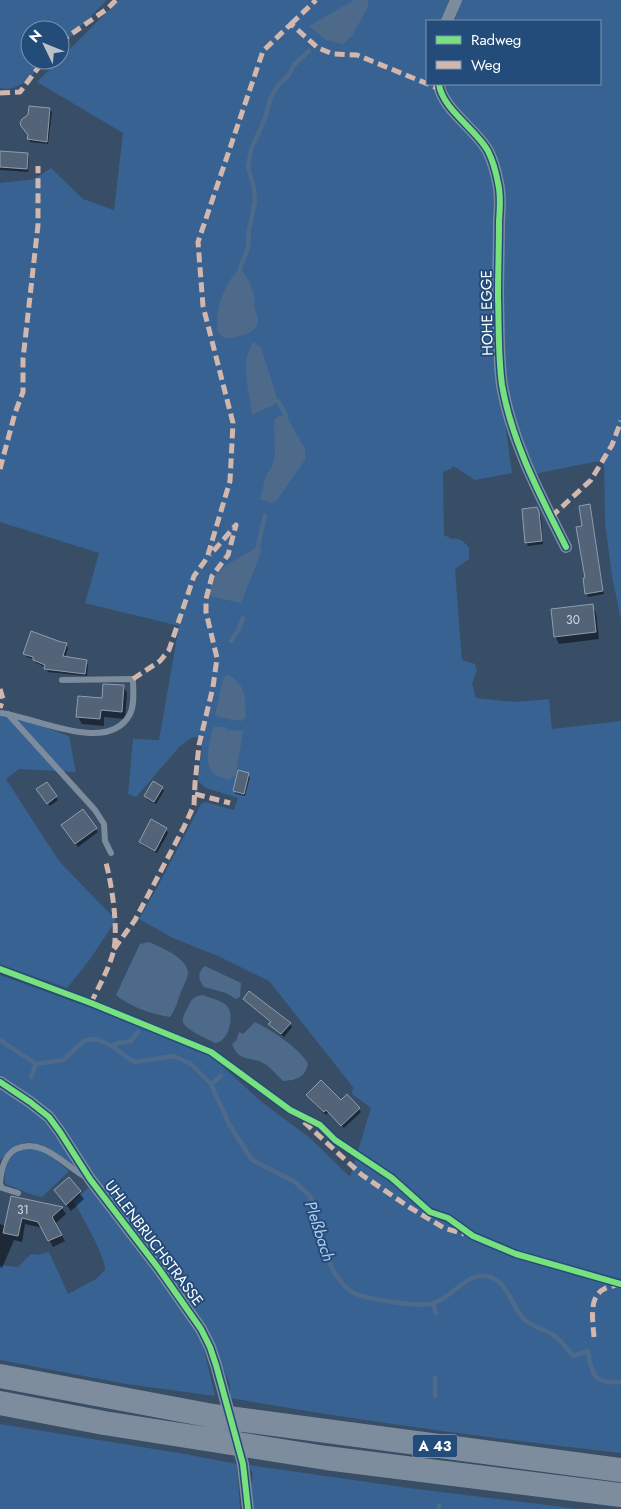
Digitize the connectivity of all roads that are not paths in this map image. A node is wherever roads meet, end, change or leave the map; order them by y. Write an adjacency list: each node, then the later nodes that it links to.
1 (456, 0): 2 (street)
2 (447, 20)
3 (440, 85): 4 (street, HOHE EGGE)
4 (566, 547)
5 (62, 680): 7 (lane)
6 (0, 713): 7 (lane)
7 (8, 714): 8 (lane)
8 (111, 852)
9 (0, 1082): 10 (street, UHLENBRUCHSTRASSE)
10 (90, 1179): 11 (lane); 17 (street, UHLENBRUCHSTRASSE)
11 (0, 1183): 12 (lane)
12 (18, 1192)
13 (0, 1376): 15 (highway, A 43)
14 (0, 1403): 16 (highway, A 43)
15 (621, 1470)
16 (621, 1495)
17 (248, 1509)

